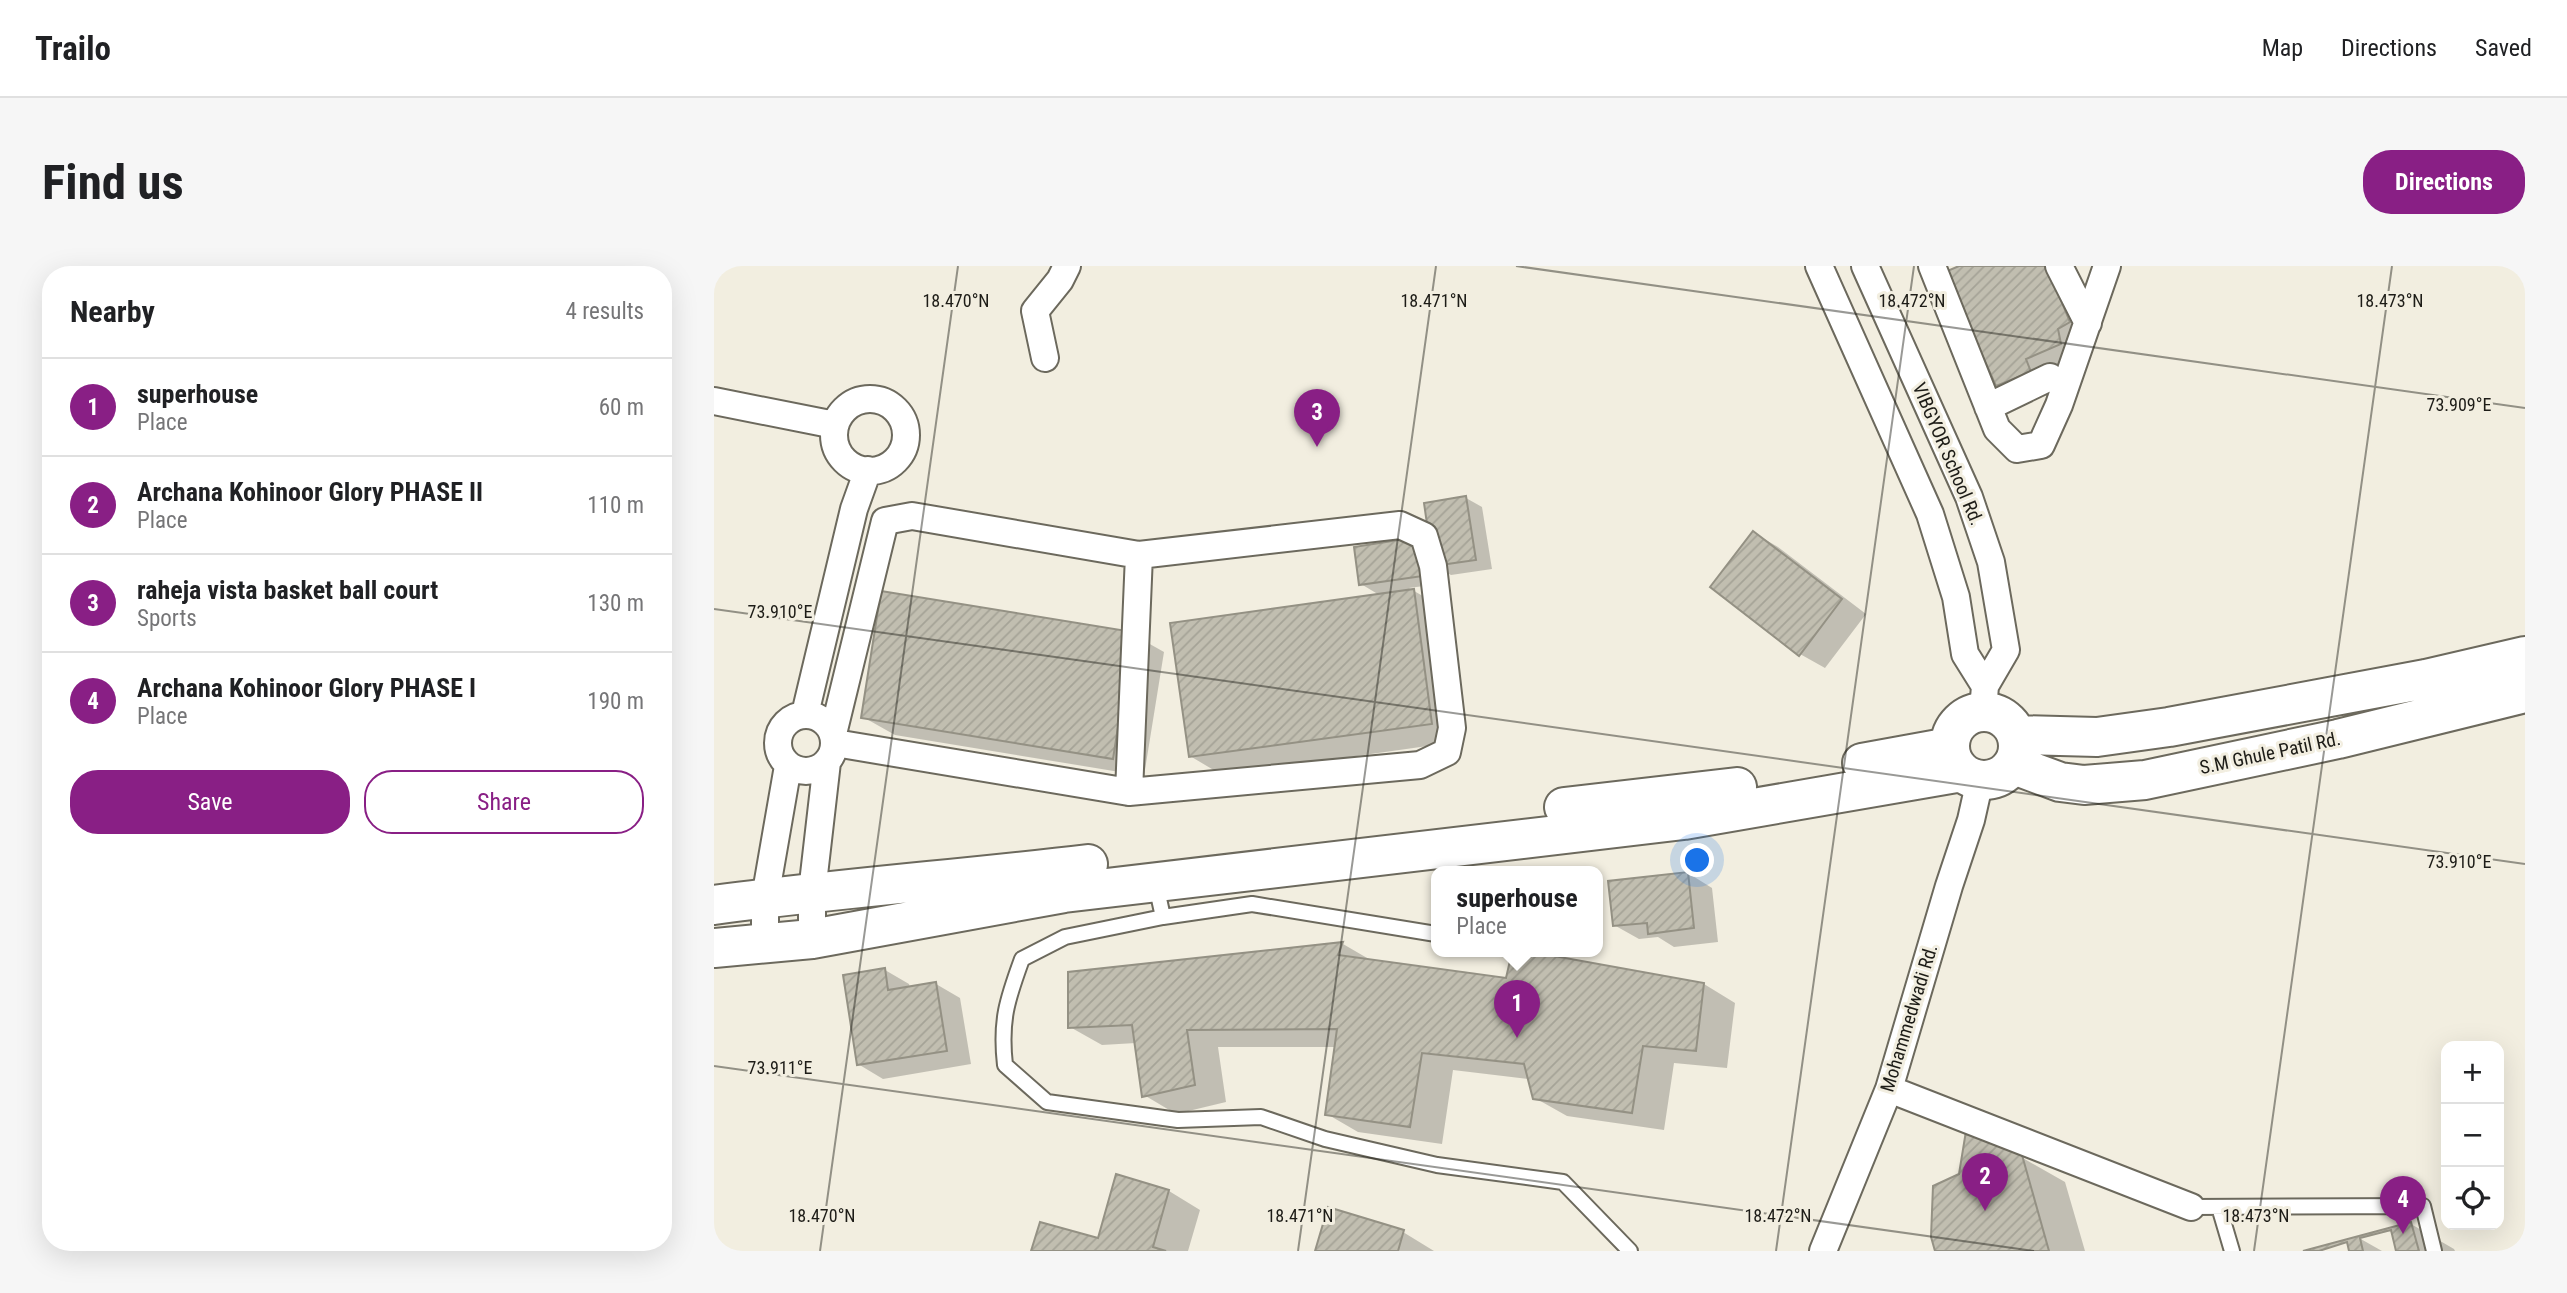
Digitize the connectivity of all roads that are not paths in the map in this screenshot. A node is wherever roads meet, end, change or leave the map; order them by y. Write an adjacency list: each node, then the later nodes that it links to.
1 (1067, 266): 8 (street)
2 (1819, 266): 17 (street)
3 (1865, 266): 17 (street, VIBGYOR School Rd.)
4 (1932, 266): 11 (street)
5 (2059, 266): 7 (street)
6 (2107, 266): 7 (street)
7 (2088, 323): 11 (street)
8 (1045, 358)
9 (2050, 377): 11 (street)
10 (714, 401): 12 (street)
11 (1988, 407)
12 (835, 425): 13 (street); 13 (street)
13 (868, 471): 18 (street)
14 (1139, 555): 19 (street); 22 (street); 22 (street)
15 (2525, 656): 20 (street)
16 (2525, 693): 20 (street, S.M Ghule Patil Rd.)
17 (1984, 699): 20 (street)
18 (805, 714): 19 (street); 21 (street)
19 (832, 746): 21 (street); 22 (street); 24 (street)
20 (1985, 760): 23 (street); 26 (street); 32 (street, Mohammedwadi Rd.)
21 (788, 766): 25 (street)
22 (1129, 792)
23 (1002, 889): 24 (street); 26 (street); 29 (street)
24 (812, 892): 25 (street); 29 (street)
25 (765, 898): 27 (street); 30 (street)
26 (1159, 899): 28 (lane); 35 (lane)
27 (714, 905)
28 (1431, 933)
29 (812, 939): 30 (street)
30 (765, 943): 31 (street)
31 (714, 948)
32 (1889, 1089): 33 (street); 36 (street, Mohammedwadi Rd.)
33 (2191, 1207): 34 (lane)
34 (2219, 1207): 37 (lane); 38 (lane)
35 (1630, 1251)
36 (1823, 1251)
37 (2232, 1251)
38 (2434, 1251)

